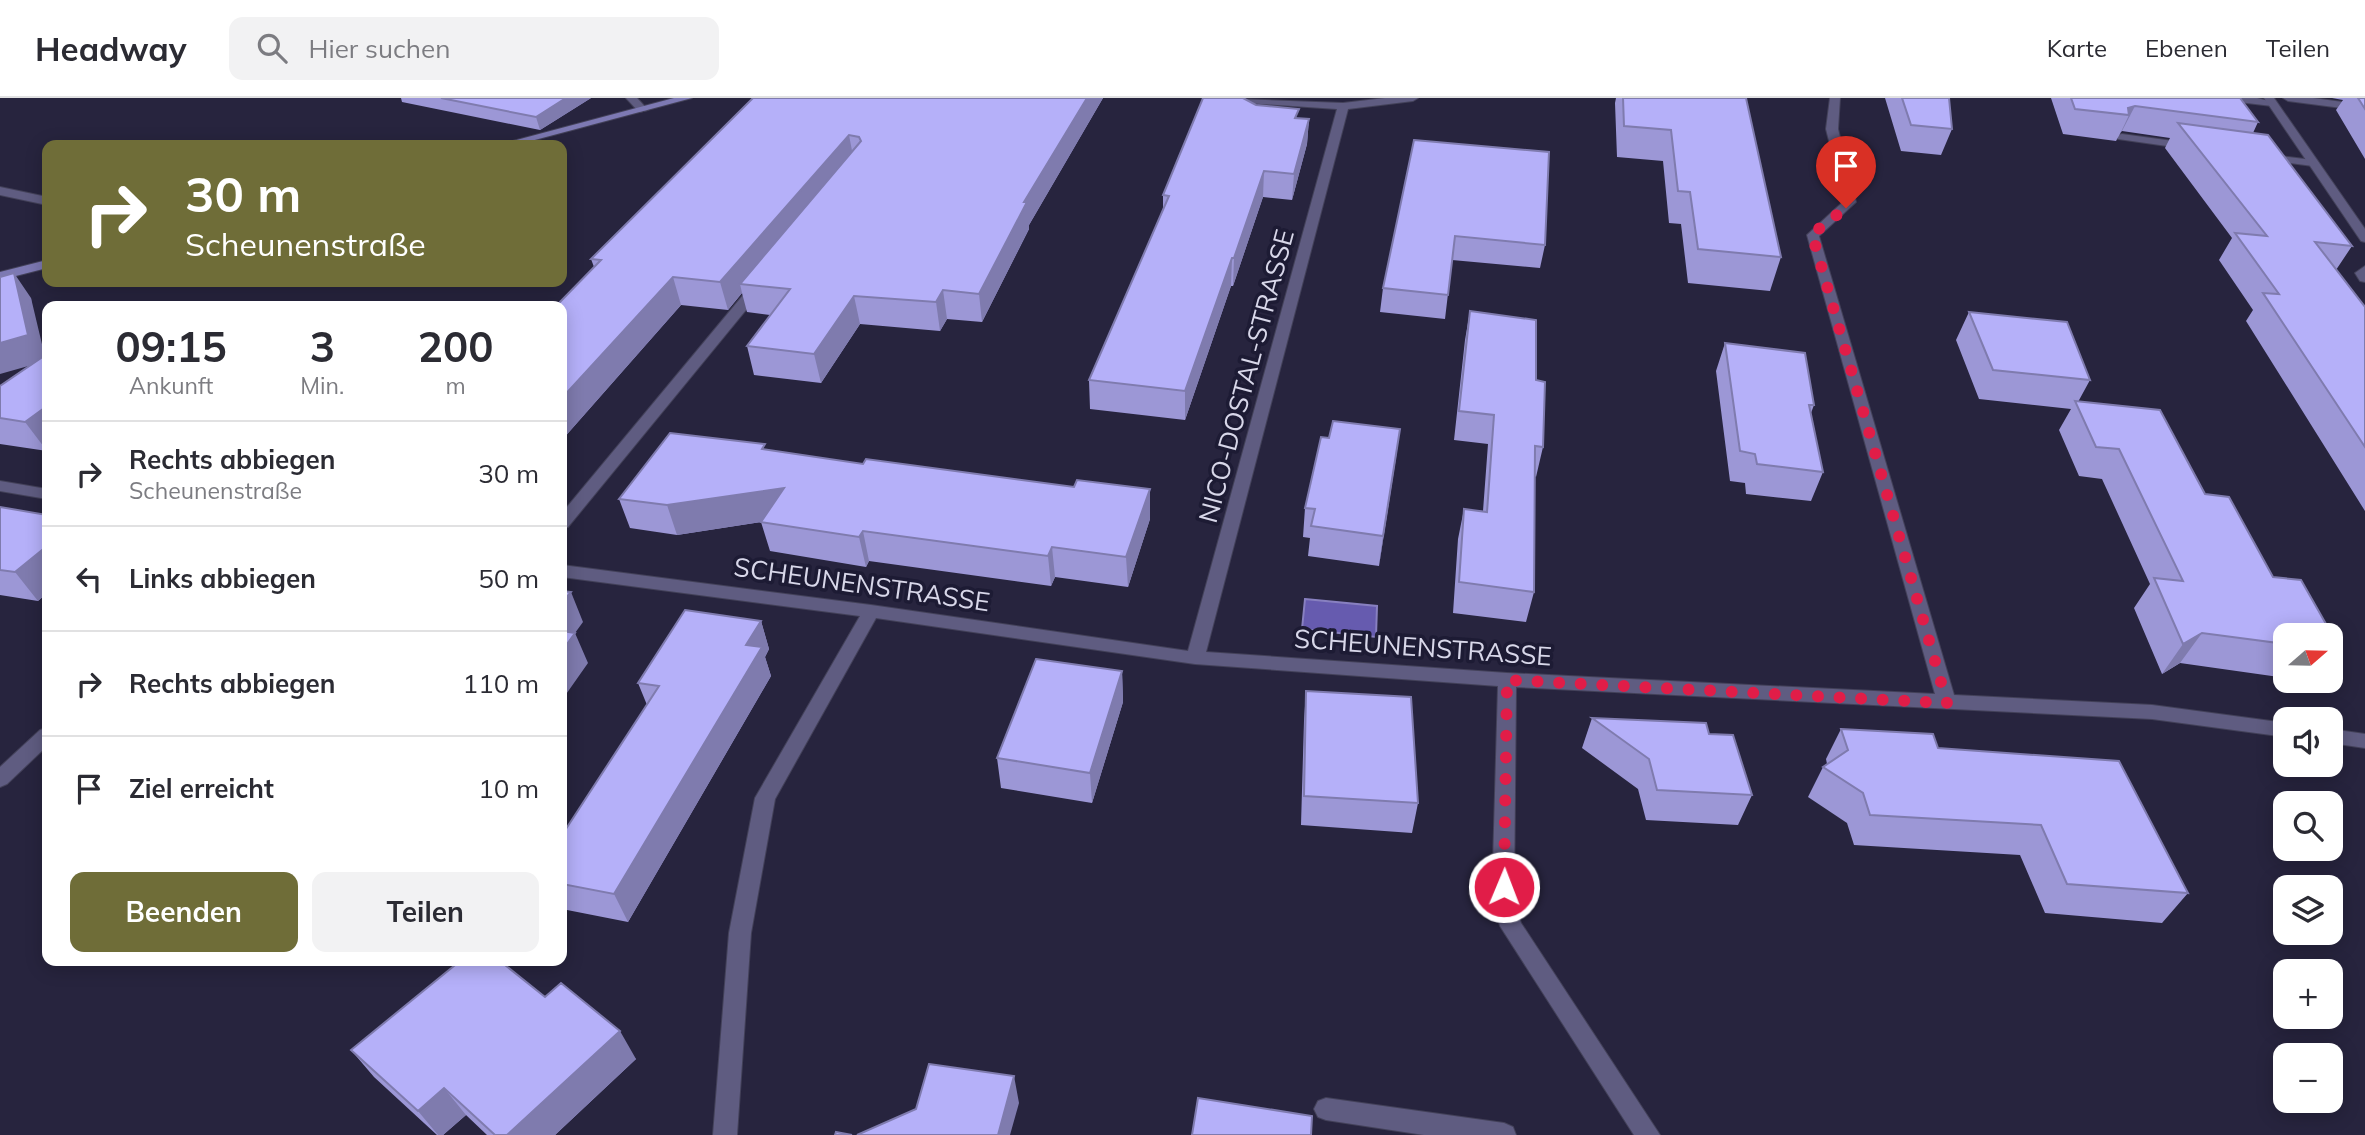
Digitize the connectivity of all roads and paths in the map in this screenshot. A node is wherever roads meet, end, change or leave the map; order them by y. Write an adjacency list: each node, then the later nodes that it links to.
1 (631, 98): 11 (street)
2 (687, 98): 11 (main road)
3 (1216, 98): 9 (street)
4 (1413, 98): 9 (street)
5 (1835, 98): 32 (street)
6 (2230, 98): 8 (street)
7 (2288, 98): 10 (street)
8 (2271, 101): 16 (street)
9 (1343, 106): 30 (street, NICO-DOSTAL-STRASSE)
10 (2365, 108)
11 (643, 110): 13 (main road)
12 (2122, 137): 14 (street)
13 (524, 140)
14 (2204, 148)
15 (2245, 154): 16 (street)
16 (2313, 163): 19 (street)
17 (0, 191): 18 (street)
18 (42, 200)
19 (2365, 238)
20 (42, 265): 23 (main road)
21 (2365, 270): 24 (street)
22 (770, 271): 27 (street)
23 (0, 276)
24 (2365, 278)
25 (0, 486): 26 (street)
26 (42, 493)
27 (567, 517)
28 (567, 572): 29 (street, SCHEUNENSTRASSE)
29 (871, 611): 30 (street, SCHEUNENSTRASSE); 39 (street)
30 (1195, 658): 31 (street, SCHEUNENSTRASSE)
31 (1507, 680): 32 (street, SCHEUNENSTRASSE); 41 (street)
32 (1947, 703): 33 (street, SCHEUNENSTRASSE)
33 (2273, 728)
34 (2343, 738): 36 (street)
35 (42, 740): 37 (street)
36 (2365, 741)
37 (0, 779)
38 (1326, 1109): 40 (street)
39 (724, 1135)
40 (1504, 1135)
41 (1648, 1135)

